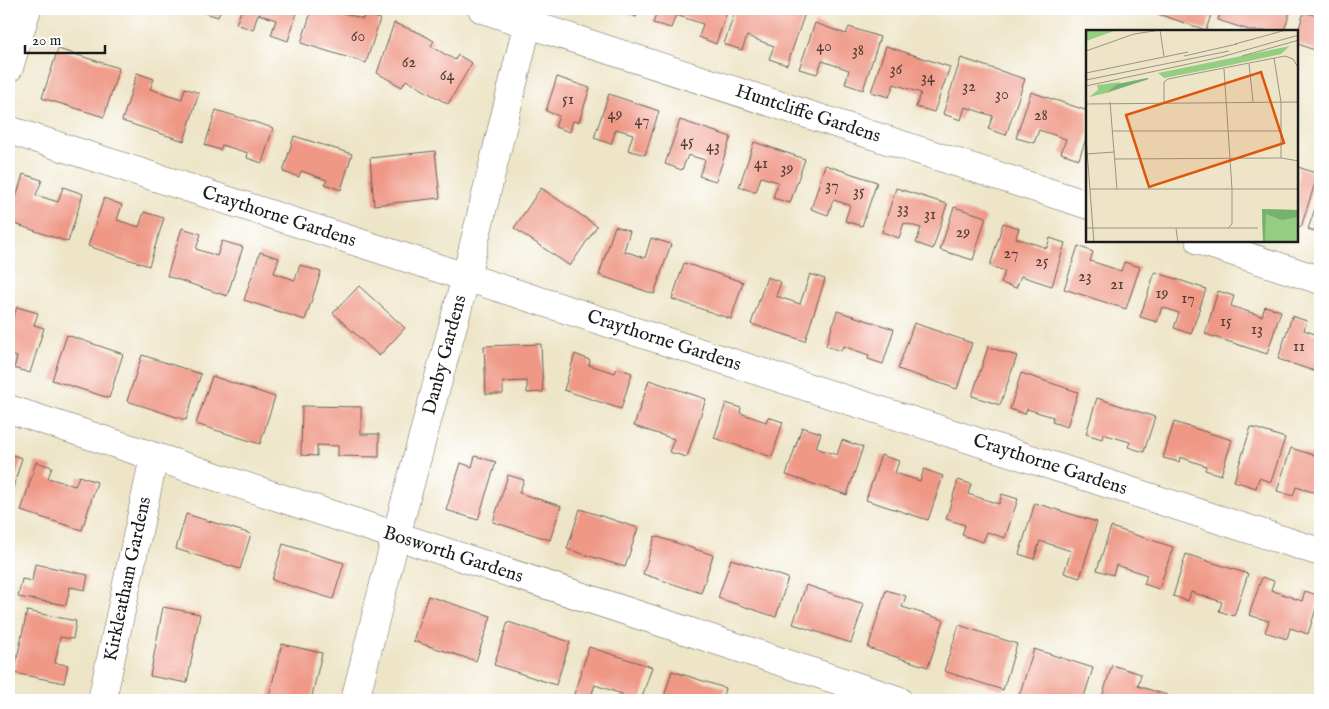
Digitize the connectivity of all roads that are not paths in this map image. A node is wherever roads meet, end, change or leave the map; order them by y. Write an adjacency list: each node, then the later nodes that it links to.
1 (27, 9): 4 (street)
2 (482, 9): 3 (street, Huntcliffe Gardens)
3 (530, 16): 6 (street, Huntcliffe Gardens); 8 (street, Danby Gardens)
4 (9, 68)
5 (9, 130): 8 (street, Craythorne Gardens)
6 (1086, 204)
7 (1203, 242): 9 (street)
8 (466, 277): 12 (street, Danby Gardens); 13 (street, Craythorne Gardens)
9 (1320, 280)
10 (9, 409): 11 (street, Bosworth Gardens)
11 (154, 457): 12 (street, Bosworth Gardens); 14 (street, Kirkleatham Gardens)
12 (396, 536): 15 (street, Danby Gardens); 16 (street, Bosworth Gardens)
13 (1320, 552)
14 (102, 700)
15 (355, 700)
16 (898, 700)

